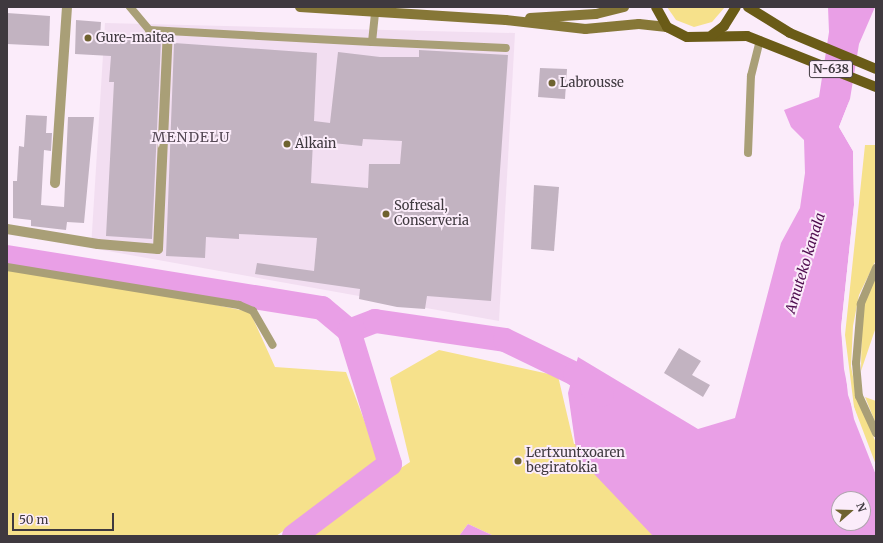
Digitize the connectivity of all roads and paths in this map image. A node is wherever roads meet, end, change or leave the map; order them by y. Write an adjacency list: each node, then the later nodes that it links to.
1 (67, 7): 20 (street)
2 (130, 7): 12 (lane)
3 (300, 7): 9 (main road)
4 (624, 7): 10 (main road)
5 (656, 7): 11 (main road)
6 (736, 7): 13 (main road)
7 (748, 7): 17 (main road, N-638)
8 (428, 11): 9 (main road); 10 (main road)
9 (375, 12): 15 (lane)
10 (506, 20): 11 (main road)
11 (667, 27): 13 (main road, N-638)
12 (168, 32): 15 (lane); 21 (street)
13 (708, 36): 14 (main road, N-638)
14 (760, 40): 18 (main road, N-638); 19 (lane)
15 (372, 42): 16 (lane)
16 (506, 48)
17 (876, 69)
18 (874, 86)
19 (748, 153)
20 (55, 183)
21 (7, 228)
22 (7, 267): 24 (lane)
23 (876, 268): 25 (lane)
24 (273, 346)
25 (876, 433)

